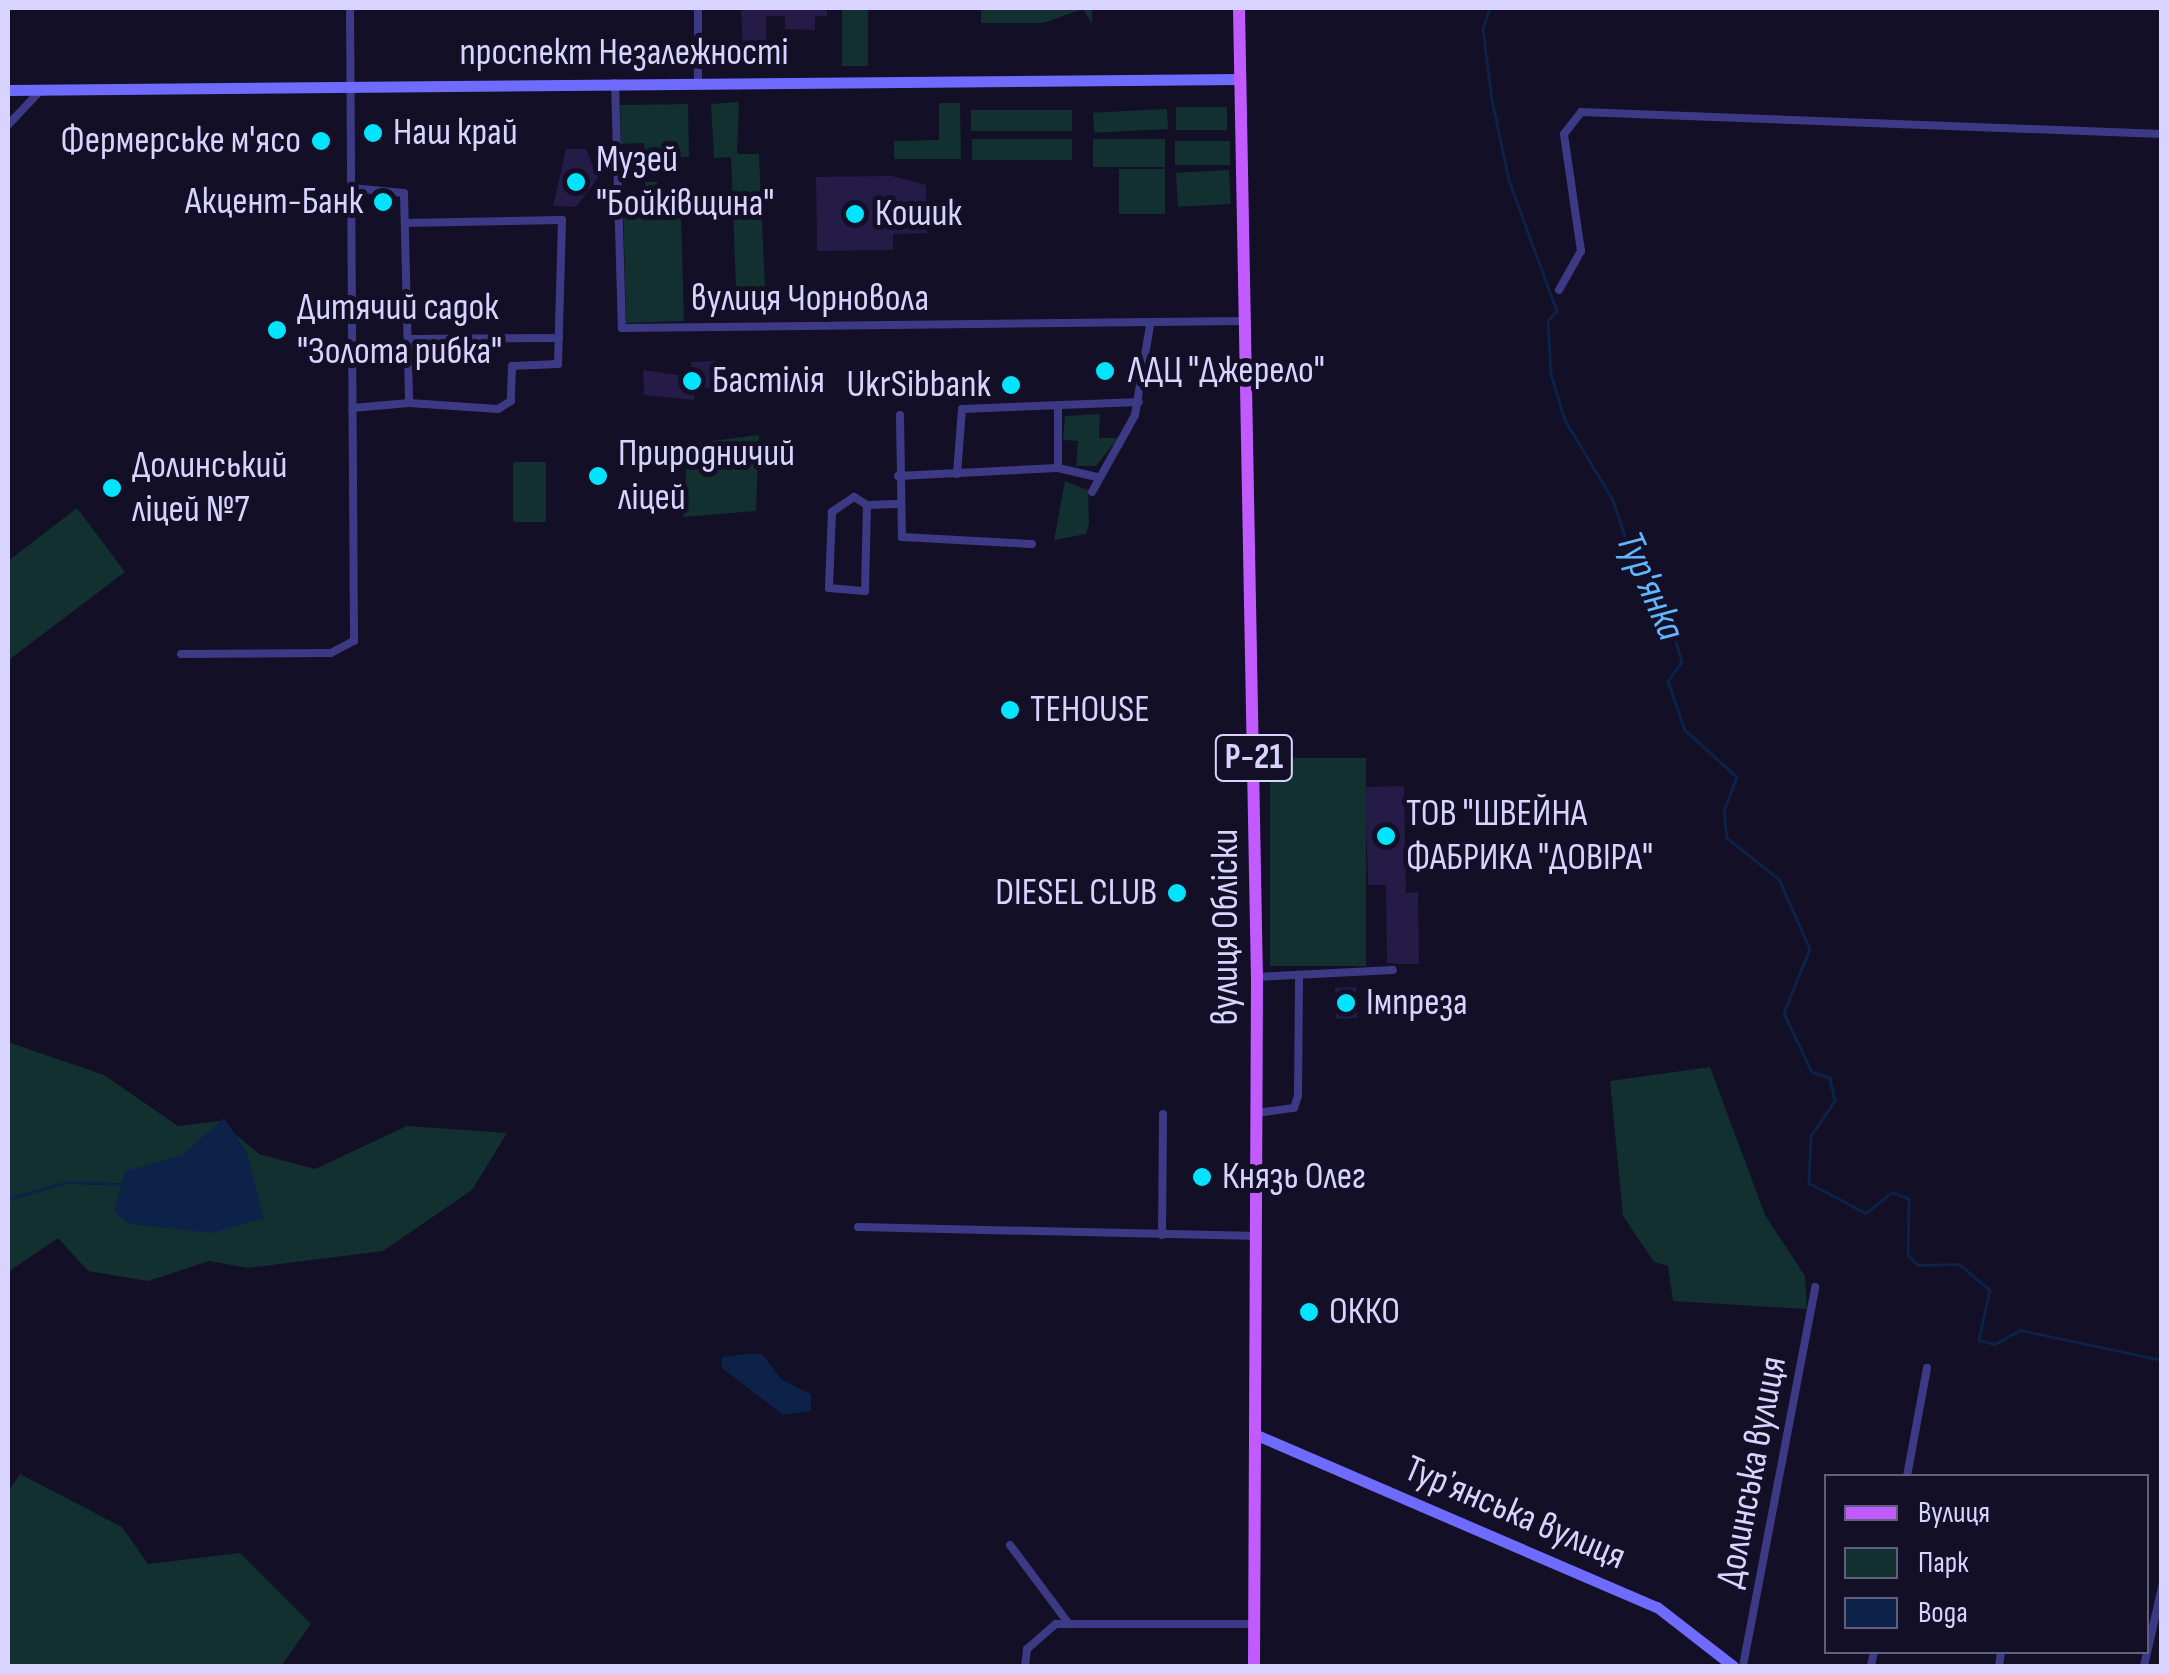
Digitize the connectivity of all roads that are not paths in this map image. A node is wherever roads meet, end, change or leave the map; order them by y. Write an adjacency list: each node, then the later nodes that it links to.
1 (350, 8): 7 (street)
2 (698, 8): 6 (street)
3 (1239, 8): 4 (main road, вулиця Обліски / Р-21)
4 (1240, 80): 6 (main road, проспект Незалежності); 15 (main road, вулиця Обліски / Р-21)
5 (616, 83): 6 (main road, проспект Незалежності); 7 (main road, проспект Незалежності); 16 (street, вулиця Чорновола)
6 (698, 83)
7 (351, 84): 8 (main road, проспект Незалежності); 12 (street)
8 (44, 87): 9 (main road, проспект Незалежності); 10 (street)
9 (8, 90)
10 (8, 125)
11 (2162, 134): 14 (street)
12 (351, 188): 13 (street); 22 (street)
13 (405, 223): 17 (street); 18 (street)
14 (1560, 290)
15 (1245, 321): 16 (street, вулиця Чорновола); 34 (main road, вулиця Обліски / Р-21)
16 (1150, 325): 19 (street)
17 (560, 338): 18 (street); 20 (street)
18 (408, 339): 20 (street)
19 (1139, 402): 21 (street); 27 (street)
20 (409, 403): 22 (street)
21 (1058, 406): 24 (street); 25 (street)
22 (352, 408): 32 (street)
23 (900, 414): 26 (street)
24 (1058, 468): 25 (street); 27 (street)
25 (957, 474): 26 (street)
26 (898, 476): 29 (street)
27 (1097, 477): 28 (street)
28 (1092, 492)
29 (897, 504): 30 (street); 31 (street)
30 (867, 505): 30 (street)
31 (1032, 544)
32 (181, 654)
33 (1393, 970): 35 (street)
34 (1256, 977): 35 (street); 36 (main road, вулиця Обліски / Р-21)
35 (1299, 979): 36 (street)
36 (1256, 1112): 40 (main road, вулиця Обліски / Р-21)
37 (1163, 1114): 39 (street)
38 (858, 1228): 39 (street)
39 (1162, 1234): 40 (street)
40 (1258, 1236): 43 (main road, вулиця Обліски / Р-21)
41 (1815, 1287): 53 (street, Долинська вулиця)
42 (1928, 1368): 44 (street)
43 (1259, 1436): 48 (main road, вулиця Обліски / Р-21); 52 (main road, Турʼянська вулиця)
44 (1907, 1474)
45 (1010, 1546): 47 (street)
46 (2162, 1587): 49 (street)
47 (1069, 1624): 48 (street); 50 (street)
48 (1256, 1624): 51 (main road, вулиця Обліски / Р-21)
49 (2149, 1644)
50 (1025, 1666)
51 (1254, 1666)
52 (1734, 1666)
53 (1743, 1666)

